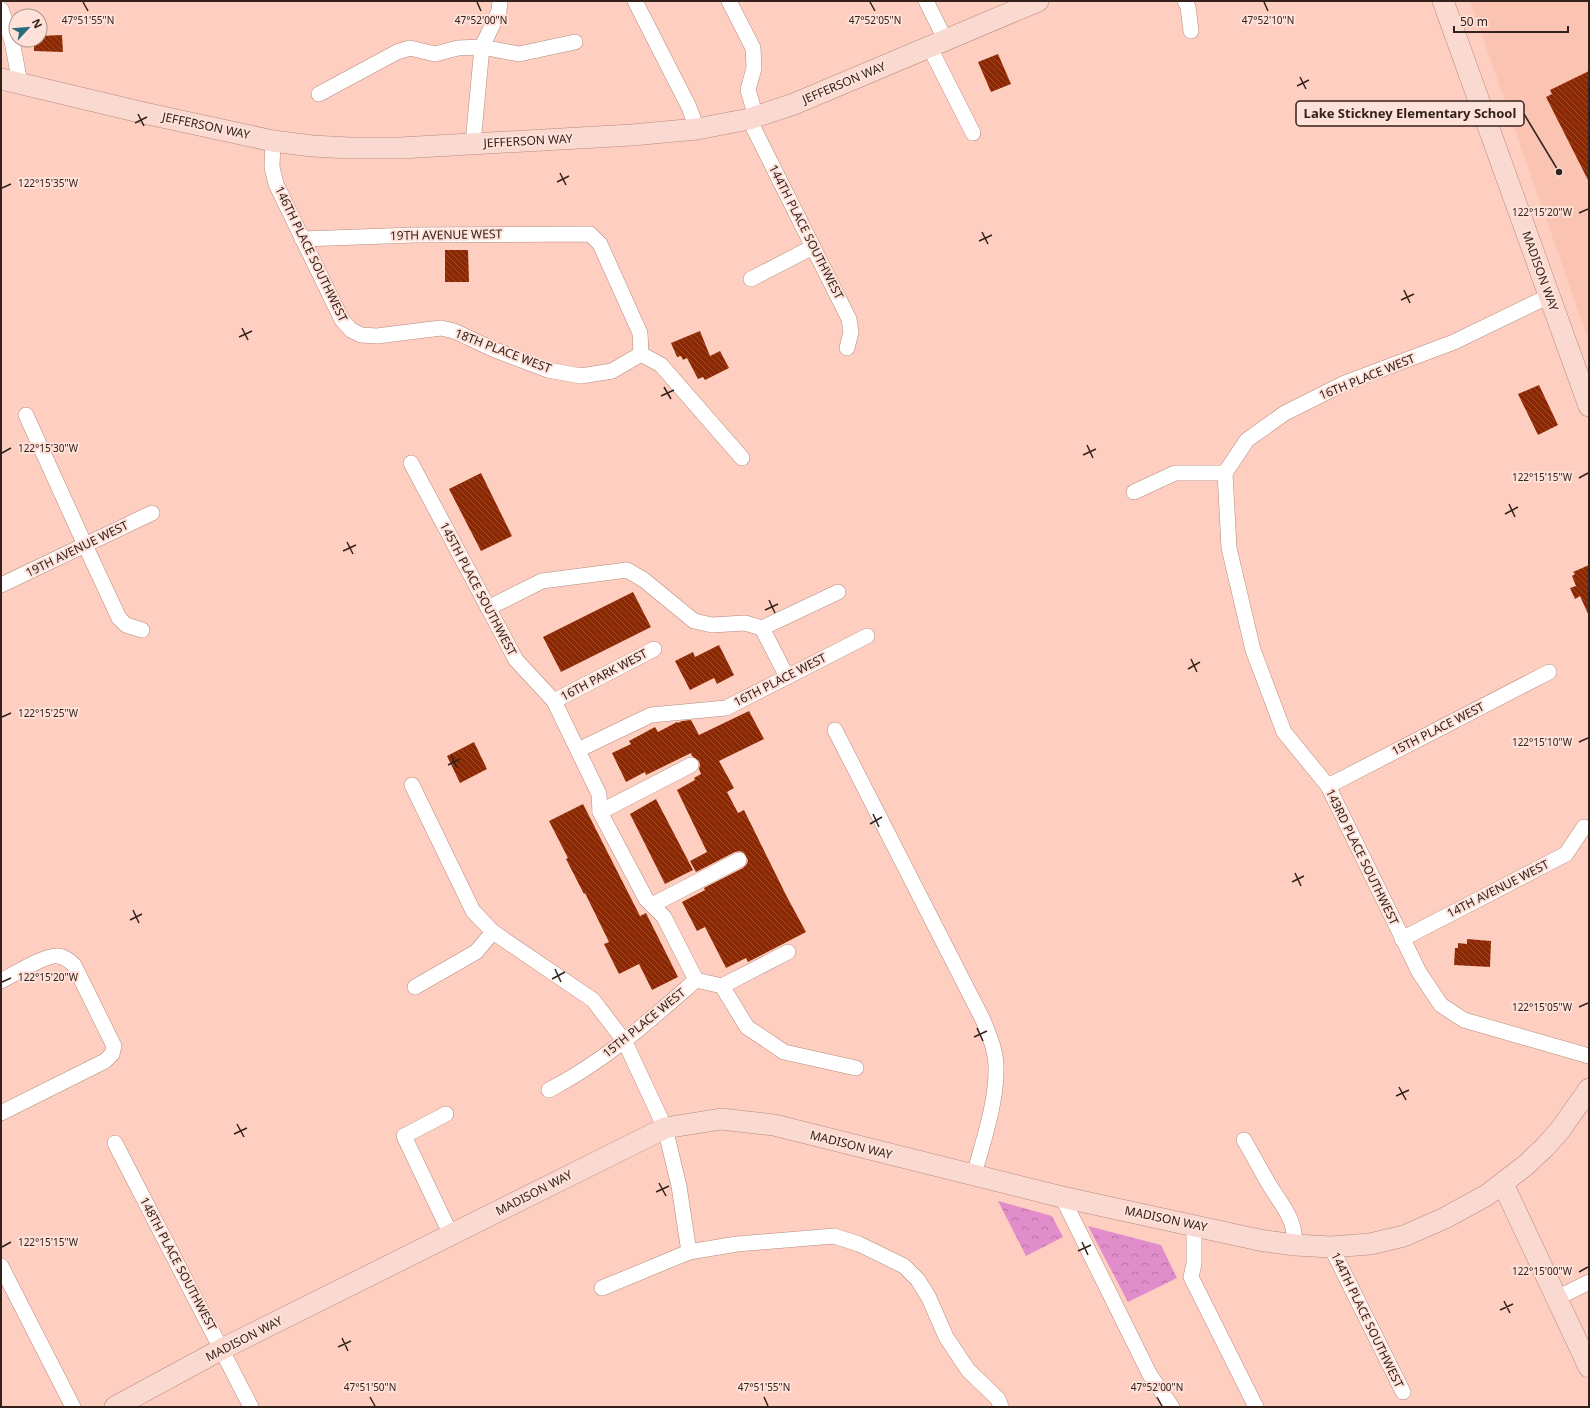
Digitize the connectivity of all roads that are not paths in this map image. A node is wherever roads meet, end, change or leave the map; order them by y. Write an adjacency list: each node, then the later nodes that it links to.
1 (500, 1): 12 (street)
2 (635, 1): 16 (street)
3 (729, 1): 15 (street, 144TH PLACE SOUTHWEST)
4 (926, 1): 11 (street)
5 (1038, 1): 11 (street, JEFFERSON WAY)
6 (1185, 1): 9 (street)
7 (1443, 1): 23 (street, MADISON WAY)
8 (1, 9): 13 (street)
9 (1191, 31)
10 (575, 42): 12 (street)
11 (938, 44): 15 (street, JEFFERSON WAY); 17 (street)
12 (482, 48): 14 (street); 19 (street)
13 (10, 81): 18 (street, JEFFERSON WAY)
14 (319, 94)
15 (753, 118): 16 (street, JEFFERSON WAY); 21 (street, 144TH PLACE SOUTHWEST)
16 (697, 129): 19 (street, JEFFERSON WAY)
17 (973, 133)
18 (274, 141): 19 (street, JEFFERSON WAY); 20 (street, 146TH PLACE SOUTHWEST)
19 (473, 143)
20 (302, 239): 24 (street, 146TH PLACE SOUTHWEST); 26 (street, 19TH AVENUE WEST)
21 (813, 247): 22 (street); 25 (street, 144TH PLACE SOUTHWEST)
22 (751, 279)
23 (1549, 296): 27 (street, MADISON WAY); 31 (street, 16TH PLACE WEST)
24 (360, 335): 26 (street, 18TH PLACE WEST)
25 (847, 348)
26 (641, 354): 29 (street)
27 (1589, 406)
28 (26, 415): 34 (street)
29 (742, 458)
30 (411, 463): 37 (street, 145TH PLACE SOUTHWEST)
31 (1226, 473): 32 (street); 49 (street, 143RD PLACE SOUTHWEST)
32 (1134, 492)
33 (152, 513): 34 (street, 19TH AVENUE WEST)
34 (85, 545): 35 (street, 19TH AVENUE WEST); 39 (street)
35 (1, 585)
36 (838, 592): 38 (street)
37 (488, 608): 38 (street); 44 (street, 145TH PLACE SOUTHWEST)
38 (762, 628): 43 (street)
39 (142, 630)
40 (867, 636): 43 (street, 16TH PLACE WEST)
41 (654, 648): 44 (street, 16TH PARK WEST)
42 (1549, 672): 49 (street, 15TH PLACE WEST)
43 (787, 677): 46 (street, 16TH PLACE WEST)
44 (554, 701): 46 (street, 145TH PLACE SOUTHWEST)
45 (835, 730): 71 (street)
46 (578, 750): 50 (street, 145TH PLACE SOUTHWEST)
47 (691, 765): 50 (street)
48 (412, 785): 54 (street)
49 (1328, 786): 55 (street, 143RD PLACE SOUTHWEST)
50 (600, 812): 53 (street, 145TH PLACE SOUTHWEST)
51 (1584, 827): 55 (street, 14TH AVENUE WEST)
52 (739, 860): 53 (street)
53 (652, 905): 57 (street, 145TH PLACE SOUTHWEST)
54 (492, 932): 60 (street); 61 (street)
55 (1402, 939): 62 (street, 143RD PLACE SOUTHWEST)
56 (788, 952): 59 (street)
57 (696, 980): 59 (street); 61 (street, 15TH PLACE WEST)
58 (1, 981): 66 (street)
59 (722, 986): 63 (street)
60 (415, 987)
61 (625, 1042): 65 (street, 15TH PLACE WEST); 68 (street)
62 (1589, 1056)
63 (856, 1068)
64 (1589, 1089): 72 (street, MADISON WAY)
65 (549, 1090)
66 (1, 1113)
67 (446, 1114): 75 (street)
68 (665, 1128): 71 (street, MADISON WAY); 75 (street, MADISON WAY); 78 (street)
69 (1244, 1140): 76 (street)
70 (115, 1142): 83 (street, 148TH PLACE SOUTHWEST)
71 (974, 1175): 73 (street, MADISON WAY)
72 (1503, 1184): 77 (street, MADISON WAY); 82 (street)
73 (1062, 1197): 74 (street, MADISON WAY); 90 (street)
74 (1194, 1225): 76 (street, MADISON WAY); 91 (street)
75 (451, 1235): 83 (street, MADISON WAY)
76 (1296, 1245): 77 (street, MADISON WAY)
77 (1331, 1247): 85 (street, 144TH PLACE SOUTHWEST)
78 (689, 1252): 81 (street); 89 (street)
79 (1, 1266): 87 (street)
80 (1589, 1282): 82 (street)
81 (602, 1288)
82 (1557, 1298): 84 (street)
83 (222, 1349): 86 (street, MADISON WAY); 88 (street, 148TH PLACE SOUTHWEST)
84 (1589, 1367)
85 (1403, 1392)
86 (126, 1404)
87 (73, 1407)
88 (251, 1407)
89 (1002, 1407)
90 (1172, 1407)
91 (1256, 1407)

